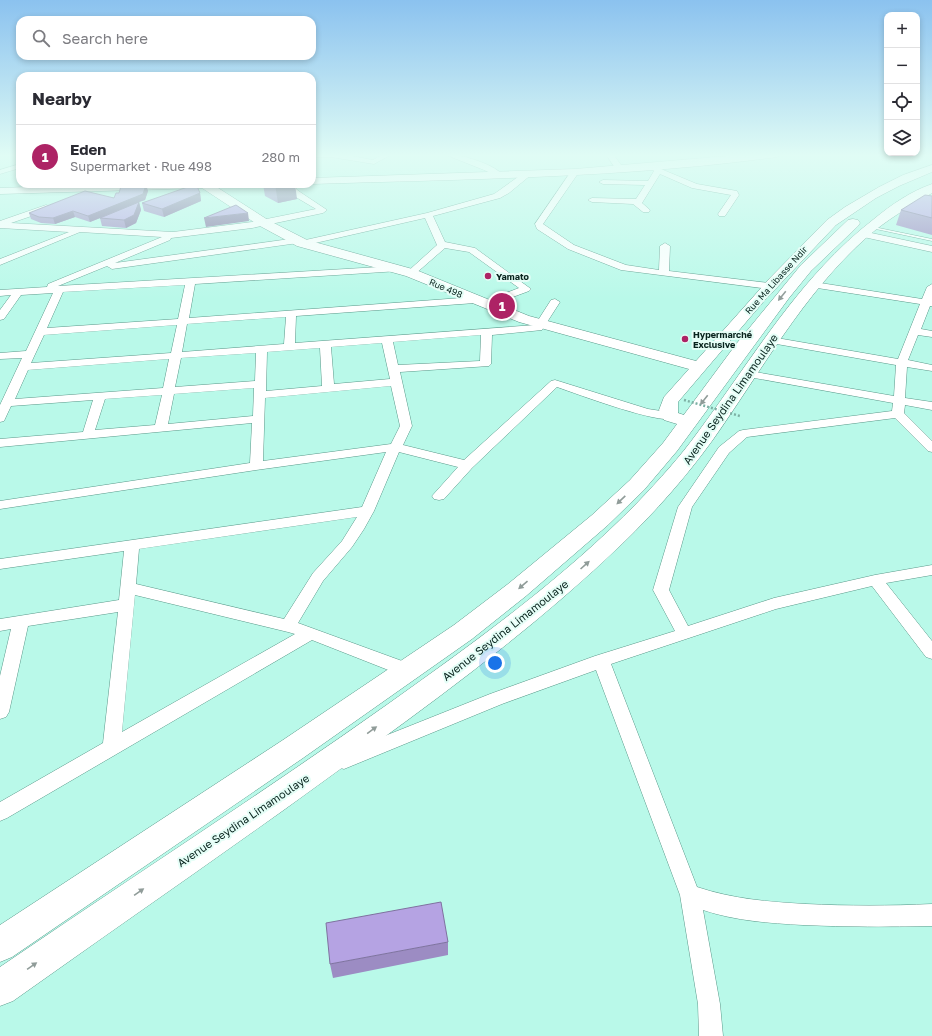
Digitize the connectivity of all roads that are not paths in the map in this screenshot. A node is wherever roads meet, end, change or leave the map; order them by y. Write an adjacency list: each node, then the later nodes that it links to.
1 (232, 202): 11 (street, Rue 498)
2 (311, 202): 18 (street)
3 (474, 202): 15 (street)
4 (554, 202): 32 (street)
5 (638, 202): 12 (street)
6 (730, 202): 14 (street)
7 (859, 202): 35 (street, Rue Ma Libasse Ndir)
8 (884, 202): 79 (highway, Avenue Seydina Limamoulaye, one-way to 79)
9 (905, 202): 21 (highway, Avenue Seydina Limamoulaye)
10 (51, 206): 19 (street)
11 (240, 208): 13 (street); 18 (street, Rue 498)
12 (646, 210)
13 (227, 213)
14 (722, 214)
15 (428, 215): 24 (street); 25 (street)
16 (207, 221): 22 (street)
17 (103, 222): 20 (street)
18 (264, 223): 22 (street); 24 (street, Rue 498)
19 (0, 224): 20 (street)
20 (81, 230): 22 (street); 28 (street)
21 (866, 231): 23 (lane); 27 (street); 34 (highway, Avenue Seydina Limamoulaye)
22 (173, 235): 30 (street)
23 (932, 240)
24 (299, 242): 29 (street, Rue 498); 30 (street)
25 (441, 244): 31 (street); 41 (street)
26 (665, 246): 32 (street)
27 (932, 248)
28 (0, 262)
29 (396, 268): 31 (street, Rue 498); 33 (street)
30 (92, 269): 38 (street)
31 (411, 273): 41 (street, Rue 498)
32 (664, 273): 35 (street)
33 (191, 281): 37 (street); 46 (street)
34 (814, 285): 43 (street); 53 (highway, Avenue Seydina Limamoulaye)
35 (769, 286): 62 (street, Rue Ma Libasse Ndir)
36 (932, 287): 43 (street)
37 (60, 289): 38 (street); 49 (street)
38 (40, 290): 39 (street)
39 (18, 292): 40 (street); 45 (street)
40 (0, 293)
41 (480, 302): 44 (street); 47 (street, Rue 498)
42 (554, 302): 47 (street)
43 (928, 303): 48 (street)
44 (291, 314): 46 (street); 55 (street)
45 (0, 317)
46 (183, 322): 49 (street); 59 (street)
47 (540, 324): 50 (street); 62 (street, Rue 498)
48 (914, 331): 51 (street); 60 (street)
49 (40, 332): 57 (street)
50 (487, 332): 52 (street); 64 (street)
51 (932, 334)
52 (387, 339): 54 (street); 64 (street)
53 (771, 340): 60 (street); 65 (highway, Avenue Seydina Limamoulaye)
54 (326, 344): 55 (street); 67 (street)
55 (289, 347): 56 (street)
56 (262, 349): 59 (street); 68 (street)
57 (30, 354): 58 (street); 61 (street)
58 (0, 356)
59 (176, 356): 61 (street); 70 (street)
60 (902, 362): 63 (street); 73 (street)
61 (24, 367): 69 (street)
62 (699, 367): 79 (street, Rue Ma Libasse Ndir)
63 (932, 368)
64 (393, 369): 66 (street)
65 (749, 374): 73 (street); 106 (highway, Avenue Seydina Limamoulaye, one-way to 65)
66 (396, 382): 67 (street); 83 (street)
67 (328, 388): 68 (street)
68 (260, 389): 70 (street); 78 (street)
69 (13, 391): 71 (street); 74 (street)
70 (168, 391): 72 (street); 80 (street)
71 (0, 392)
72 (100, 396): 74 (street); 81 (street)
73 (898, 400): 75 (street); 76 (street)
74 (7, 403): 77 (street)
75 (932, 406)
76 (898, 414): 84 (street); 100 (street)
77 (0, 418)
78 (258, 419): 80 (street); 86 (street)
79 (678, 419): 85 (street); 103 (highway, Avenue Seydina Limamoulaye, one-way to 103)
80 (161, 428): 81 (street)
81 (88, 434): 82 (street)
82 (0, 443)
83 (395, 447): 85 (street); 86 (street); 89 (street)
84 (932, 448)
85 (467, 465): 87 (street)
86 (256, 466): 88 (street)
87 (439, 496)
88 (0, 505)
89 (367, 511): 90 (street); 98 (street)
90 (132, 545): 91 (street); 94 (street)
91 (0, 564)
92 (932, 570): 93 (street)
93 (875, 580): 100 (street); 101 (street)
94 (128, 588): 95 (street); 98 (street)
95 (126, 605): 96 (street); 105 (street)
96 (21, 622): 97 (street); 104 (street)
97 (0, 626)
98 (288, 626): 99 (street)
99 (311, 632): 103 (street); 105 (street)
100 (684, 633): 102 (street)
101 (932, 653)
102 (601, 661): 106 (street); 108 (street)
103 (407, 670): 110 (highway, Avenue Seydina Limamoulaye)
104 (0, 712)
105 (112, 747): 107 (street)
106 (311, 775): 111 (highway, Avenue Seydina Limamoulaye, one-way to 106)
107 (0, 812)
108 (690, 895): 109 (street); 112 (street)
109 (932, 915)
110 (0, 945)
111 (0, 988)
112 (711, 1036)

